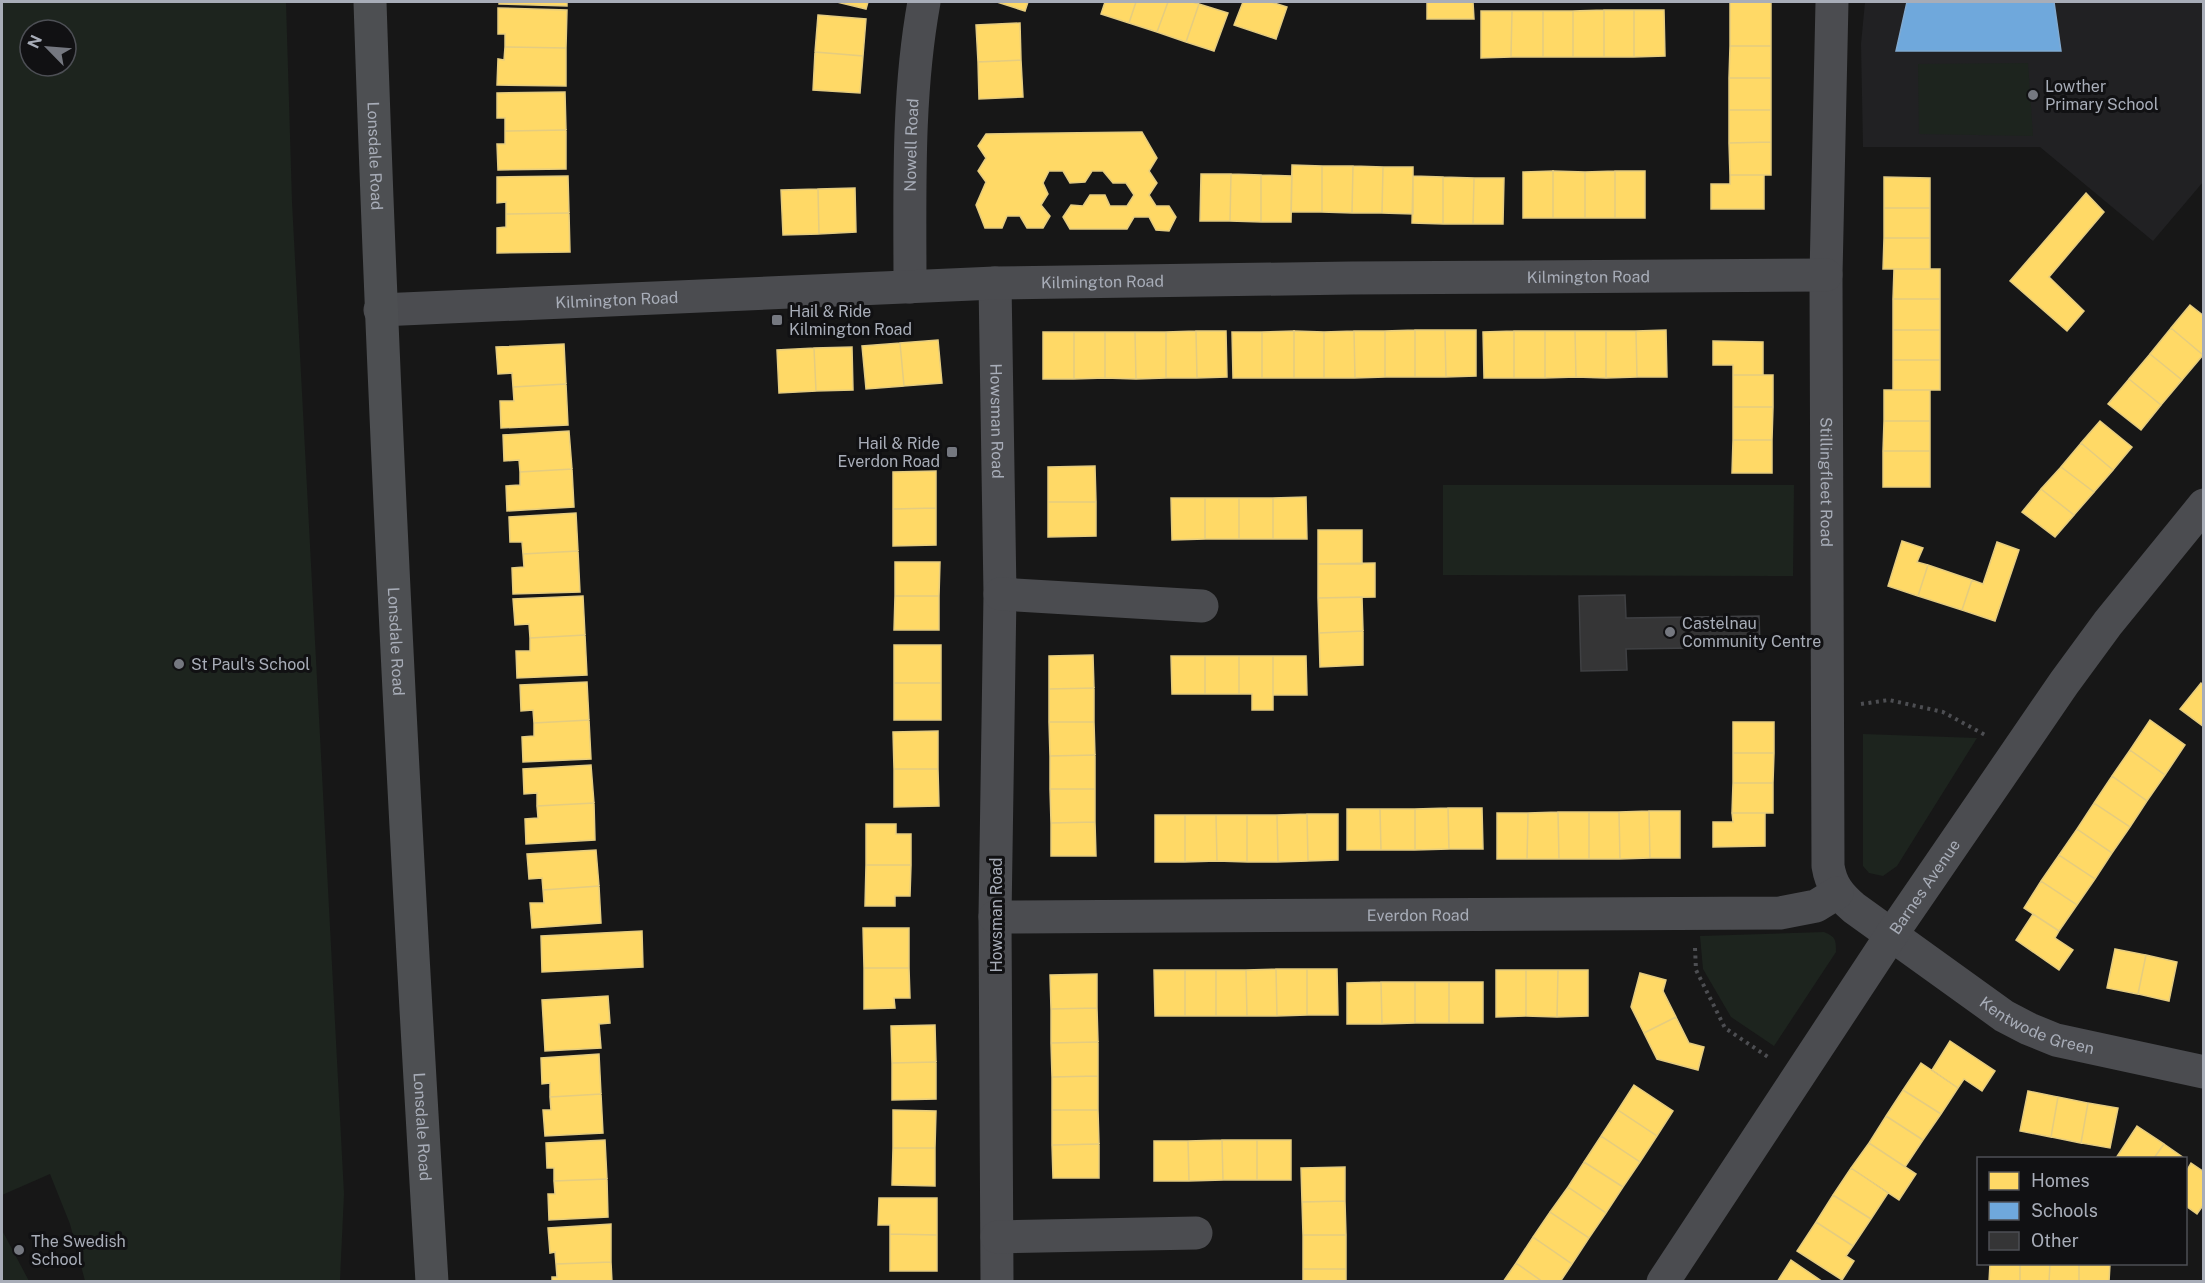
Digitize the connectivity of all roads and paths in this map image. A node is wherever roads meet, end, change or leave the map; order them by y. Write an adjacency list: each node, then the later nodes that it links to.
1 (370, 2): 7 (main road, Lonsdale Road)
2 (924, 2): 6 (street, Nowell Road)
3 (1832, 2): 4 (street, Stillingfleet Road)
4 (1826, 275): 5 (street, Kilmington Road); 11 (street, Stillingfleet Road)
5 (995, 284): 6 (street, Kilmington Road); 9 (street, Howsman Road)
6 (910, 287): 7 (street, Kilmington Road)
7 (380, 310): 21 (main road, Lonsdale Road)
8 (2204, 505): 12 (street, Barnes Avenue)
9 (999, 594): 10 (street); 15 (street, Howsman Road)
10 (1202, 606)
11 (1827, 707): 12 (path); 13 (street, Stillingfleet Road)
12 (2017, 751): 16 (street, Barnes Avenue)
13 (1837, 893): 14 (street, Everdon Road); 16 (street)
14 (1694, 914): 15 (street, Everdon Road); 18 (path)
15 (995, 917): 20 (street, Howsman Road)
16 (1892, 934): 17 (street, Kentwode Green); 18 (street, Barnes Avenue)
17 (2204, 1072)
18 (1798, 1077): 23 (street, Barnes Avenue)
19 (1196, 1233): 20 (street)
20 (997, 1237): 22 (street, Howsman Road)
21 (432, 1281)
22 (997, 1281)
23 (1662, 1281)

